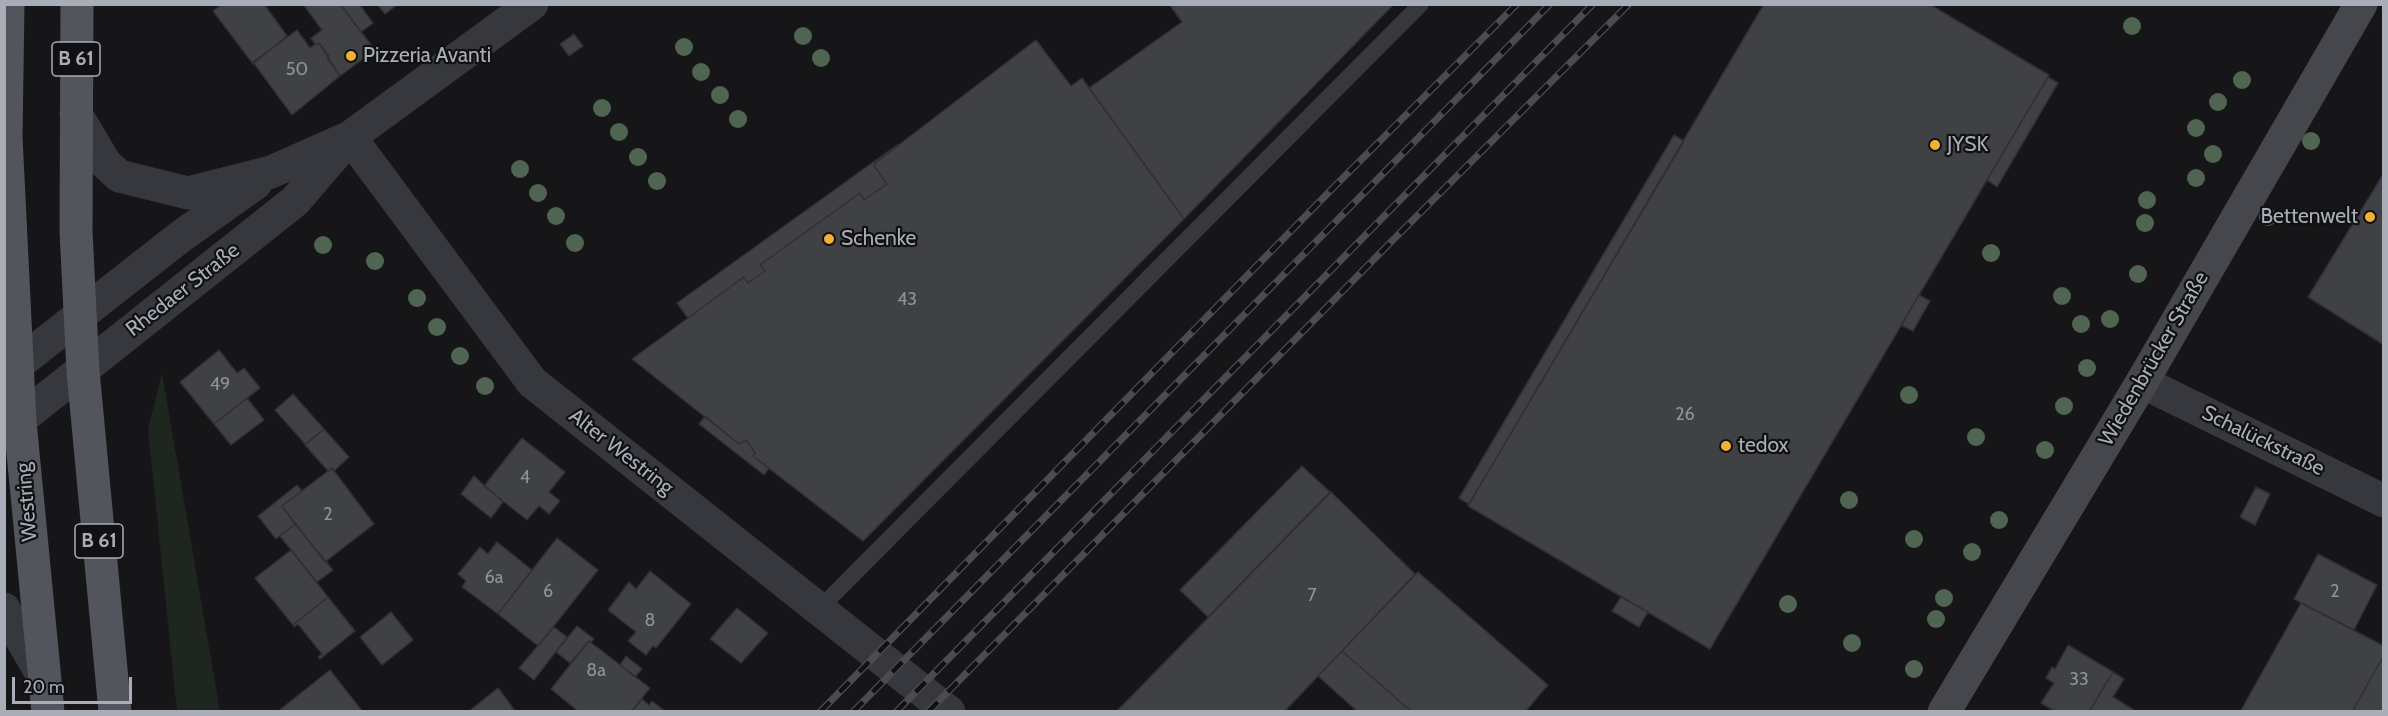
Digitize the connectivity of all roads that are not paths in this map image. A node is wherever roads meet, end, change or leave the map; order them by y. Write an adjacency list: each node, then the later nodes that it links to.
1 (8, 4): 10 (main road, Westring)
2 (77, 4): 6 (main road, B 61)
3 (532, 4): 7 (street, Rhedaer Straße)
4 (1421, 4): 16 (lane)
5 (2361, 4): 12 (street, Wiedenbrücker Straße)
6 (76, 114): 8 (street, Rhedaer Straße); 9 (main road, B 61)
7 (350, 136): 8 (street, Rhedaer Straße); 11 (street, Rhedaer Straße); 16 (street, Alter Westring)
8 (271, 172): 9 (street, Rhedaer Straße)
9 (81, 314): 10 (street, Rhedaer Straße); 11 (main road, B 61)
10 (11, 370): 13 (main road, Westring)
11 (83, 371): 13 (street, Rhedaer Straße); 19 (main road, B 61)
12 (2142, 382): 14 (street, Schalückstraße); 21 (street, Wiedenbrücker Straße)
13 (12, 427): 17 (main road, Westring)
14 (2384, 501)
15 (4, 609): 17 (street)
16 (819, 609): 20 (street, Alter Westring)
17 (43, 676): 18 (main road, Westring)
18 (48, 711)
19 (115, 711)
20 (950, 711)
21 (1944, 711)

